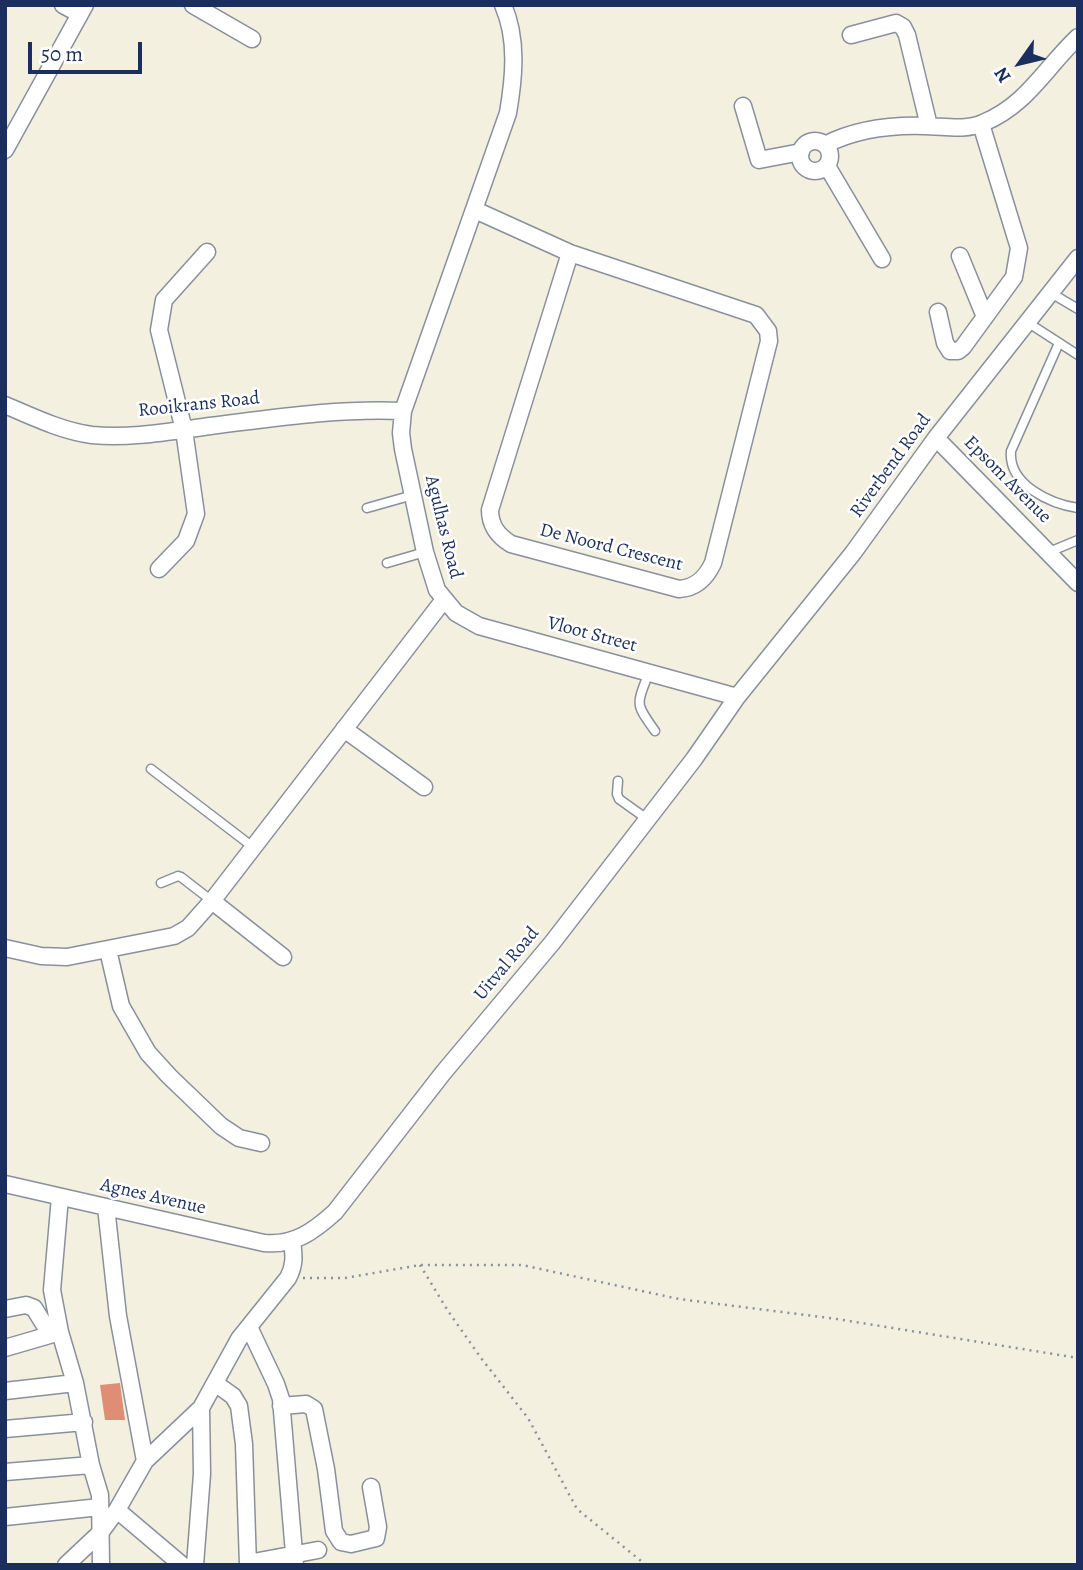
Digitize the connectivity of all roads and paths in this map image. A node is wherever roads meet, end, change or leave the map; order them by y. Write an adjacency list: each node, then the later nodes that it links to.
1 (63, 5): 4 (street)
2 (193, 5): 7 (street)
3 (503, 5): 15 (street, Agulhas Road)
4 (83, 9): 12 (street)
5 (851, 35): 10 (street)
6 (1078, 37): 9 (street)
7 (252, 39)
8 (743, 106): 13 (street)
9 (981, 124): 10 (street); 24 (street)
10 (929, 126): 11 (street)
11 (825, 145): 13 (street); 14 (street)
12 (5, 150)
13 (800, 152): 14 (street)
14 (827, 166): 19 (street)
15 (475, 210): 17 (street, De Noord Crescent); 29 (street, Agulhas Road)
16 (207, 252): 30 (street)
17 (570, 253): 17 (street, De Noord Crescent)
18 (960, 256): 24 (street)
19 (882, 258)
20 (1078, 258): 21 (street, Riverbend Road)
21 (1051, 293): 22 (lane); 25 (street, Riverbend Road)
22 (1078, 309)
23 (938, 312): 24 (street)
24 (985, 317)
25 (1027, 322): 26 (lane); 31 (street, Riverbend Road)
26 (1059, 343): 27 (lane); 34 (lane)
27 (1078, 355)
28 (5, 405): 30 (street, Rooikrans Road)
29 (403, 411): 30 (street, Rooikrans Road); 32 (street, Agulhas Road)
30 (184, 430): 39 (street)
31 (936, 438): 37 (street, Epsom Avenue); 43 (street, Riverbend Road)
32 (413, 495): 33 (lane); 36 (street, Agulhas Road)
33 (367, 508)
34 (1078, 508)
35 (1078, 540): 37 (lane)
36 (425, 552): 38 (lane); 41 (street, Agulhas Road)
37 (1049, 552): 40 (street, Epsom Avenue)
38 (387, 563)
39 (159, 569)
40 (1078, 583)
41 (443, 601): 42 (street, Vloot Street); 44 (street, Agulhas Road)
42 (649, 672): 43 (street, Vloot Street); 45 (lane)
43 (737, 698): 49 (street, Uitval Road)
44 (344, 729): 48 (street); 50 (street, Agulhas Road)
45 (655, 731)
46 (151, 769): 50 (lane)
47 (618, 781): 49 (lane)
48 (424, 787)
49 (647, 820): 60 (street, Uitval Road)
50 (253, 847): 52 (street, Agulhas Road)
51 (162, 883): 52 (lane)
52 (212, 901): 54 (street, Agulhas Road); 55 (street)
53 (5, 948): 54 (street, Agulhas Road)
54 (108, 950): 56 (street)
55 (282, 957)
56 (261, 1143)
57 (5, 1184): 58 (street, Agnes Avenue)
58 (60, 1197): 59 (street, Agnes Avenue); 65 (street)
59 (106, 1207): 60 (street, Agnes Avenue); 75 (street)
60 (292, 1241): 62 (street)
61 (420, 1265): 62 (path); 67 (path); 90 (path)
62 (288, 1278): 64 (street)
63 (5, 1309): 65 (street)
64 (249, 1327): 69 (street); 71 (street)
65 (55, 1333): 66 (street); 68 (street)
66 (5, 1348)
67 (1078, 1358)
68 (75, 1383): 70 (street); 73 (street)
69 (216, 1384): 72 (street); 85 (street)
70 (5, 1391)
71 (281, 1406): 78 (street); 84 (street)
72 (201, 1408): 75 (street); 89 (street)
73 (84, 1422): 74 (street); 76 (street)
74 (5, 1429)
75 (145, 1461): 80 (street)
76 (91, 1465): 77 (street); 79 (street)
77 (5, 1472)
78 (371, 1487)
79 (100, 1507): 81 (street); 82 (street)
80 (117, 1510): 82 (street); 88 (street)
81 (5, 1517)
82 (100, 1533): 86 (street); 87 (street)
83 (318, 1550): 84 (street)
84 (294, 1560): 85 (street)
85 (248, 1564)
86 (66, 1565)
87 (101, 1565)
88 (182, 1565)
89 (195, 1565)
90 (646, 1565)

